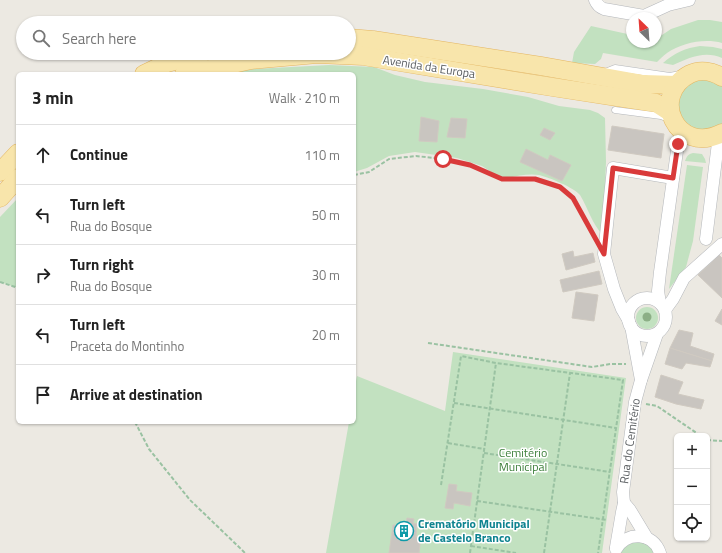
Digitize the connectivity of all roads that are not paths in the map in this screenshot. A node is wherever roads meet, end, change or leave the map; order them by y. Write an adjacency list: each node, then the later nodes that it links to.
1 (595, 0): 3 (street)
2 (689, 0): 3 (street)
3 (668, 2)
4 (356, 39): 11 (main road, Avenida da Europa)
5 (356, 56): 15 (main road, Avenida da Europa)
6 (178, 60): 8 (main road)
7 (251, 60): 9 (main road, Avenida da Europa)
8 (148, 72)
9 (196, 72)
10 (694, 72): 11 (lane); 12 (main road); 13 (main road)
11 (593, 75): 13 (main road, Avenida da Europa)
12 (722, 77)
13 (676, 85): 15 (main road)
14 (615, 110): 15 (lane)
15 (676, 122): 16 (main road, Avenida da Europa); 19 (street)
16 (720, 134): 21 (street)
17 (16, 155): 18 (main road)
18 (0, 172)
19 (673, 178): 25 (street); 26 (street)
20 (16, 180): 22 (main road)
21 (717, 186): 23 (street)
22 (0, 198)
23 (706, 239)
24 (722, 244): 28 (street)
25 (660, 272): 27 (street); 28 (street)
26 (614, 289): 27 (street); 29 (street)
27 (643, 300): 28 (street); 29 (street)
28 (662, 307): 30 (street)
29 (630, 324): 30 (street); 31 (street)
30 (656, 334): 31 (street, Rua do Cemitério)
31 (641, 380): 32 (street, Rua do Cemitério)
32 (624, 503): 33 (street); 34 (street, Rua do Cemitério)
33 (647, 538): 34 (street); 35 (street)
34 (615, 550)
35 (660, 553)

